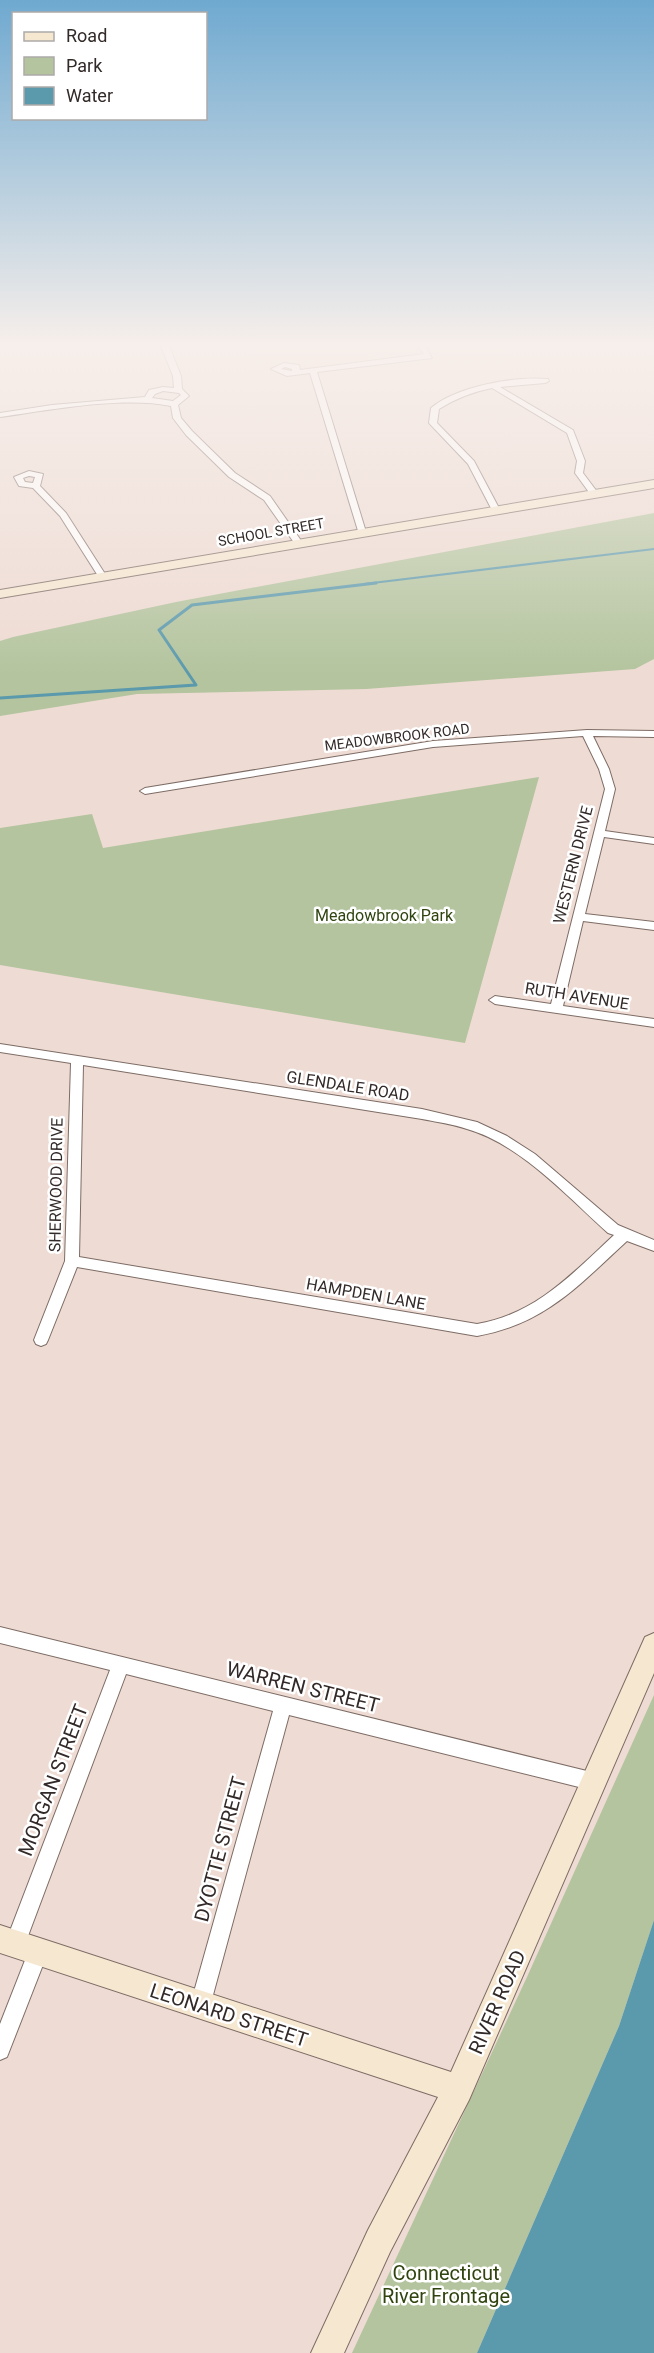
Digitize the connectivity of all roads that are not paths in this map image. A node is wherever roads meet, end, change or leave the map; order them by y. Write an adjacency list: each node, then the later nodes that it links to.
1 (212, 456): 10 (street)
2 (339, 456): 9 (street)
3 (464, 456): 8 (street)
4 (579, 456): 7 (street)
5 (654, 484): 7 (street, SCHOOL STREET)
6 (36, 486): 11 (street)
7 (594, 493): 8 (street, SCHOOL STREET)
8 (496, 510): 9 (street, SCHOOL STREET)
9 (362, 532): 10 (street, SCHOOL STREET)
10 (298, 542): 11 (street, SCHOOL STREET)
11 (103, 577): 12 (street, SCHOOL STREET)
12 (0, 594)
13 (587, 733): 14 (street, MEADOWBROOK ROAD); 15 (street, MEADOWBROOK ROAD); 16 (street, WESTERN DRIVE)
14 (654, 734)
15 (146, 791)
16 (599, 833): 17 (street); 18 (street, WESTERN DRIVE)
17 (654, 841)
18 (577, 917): 19 (street); 21 (street, WESTERN DRIVE)
19 (654, 926)
20 (495, 1000): 21 (street, RUTH AVENUE)
21 (556, 1009): 22 (street, RUTH AVENUE)
22 (654, 1023)
23 (0, 1048): 24 (street, GLENDALE ROAD)
24 (77, 1060): 25 (street, GLENDALE ROAD); 27 (street, SHERWOOD DRIVE)
25 (624, 1236): 26 (street, GLENDALE ROAD); 27 (street, HAMPDEN LANE)
26 (654, 1246)
27 (72, 1261): 28 (street, SHERWOOD DRIVE)
28 (41, 1340)
29 (0, 1635): 31 (street, WARREN STREET)
30 (654, 1645): 33 (street, RIVER ROAD)
31 (121, 1665): 32 (street, WARREN STREET); 34 (street, MORGAN STREET)
32 (284, 1705): 33 (street, WARREN STREET); 35 (street, DYOTTE STREET)
33 (595, 1782): 37 (street, RIVER ROAD)
34 (18, 1945): 35 (street, LEONARD STREET); 36 (street, MORGAN STREET)
35 (200, 2006): 37 (street, LEONARD STREET)
36 (0, 2050)
37 (458, 2089): 38 (street, RIVER ROAD)
38 (327, 2353)

